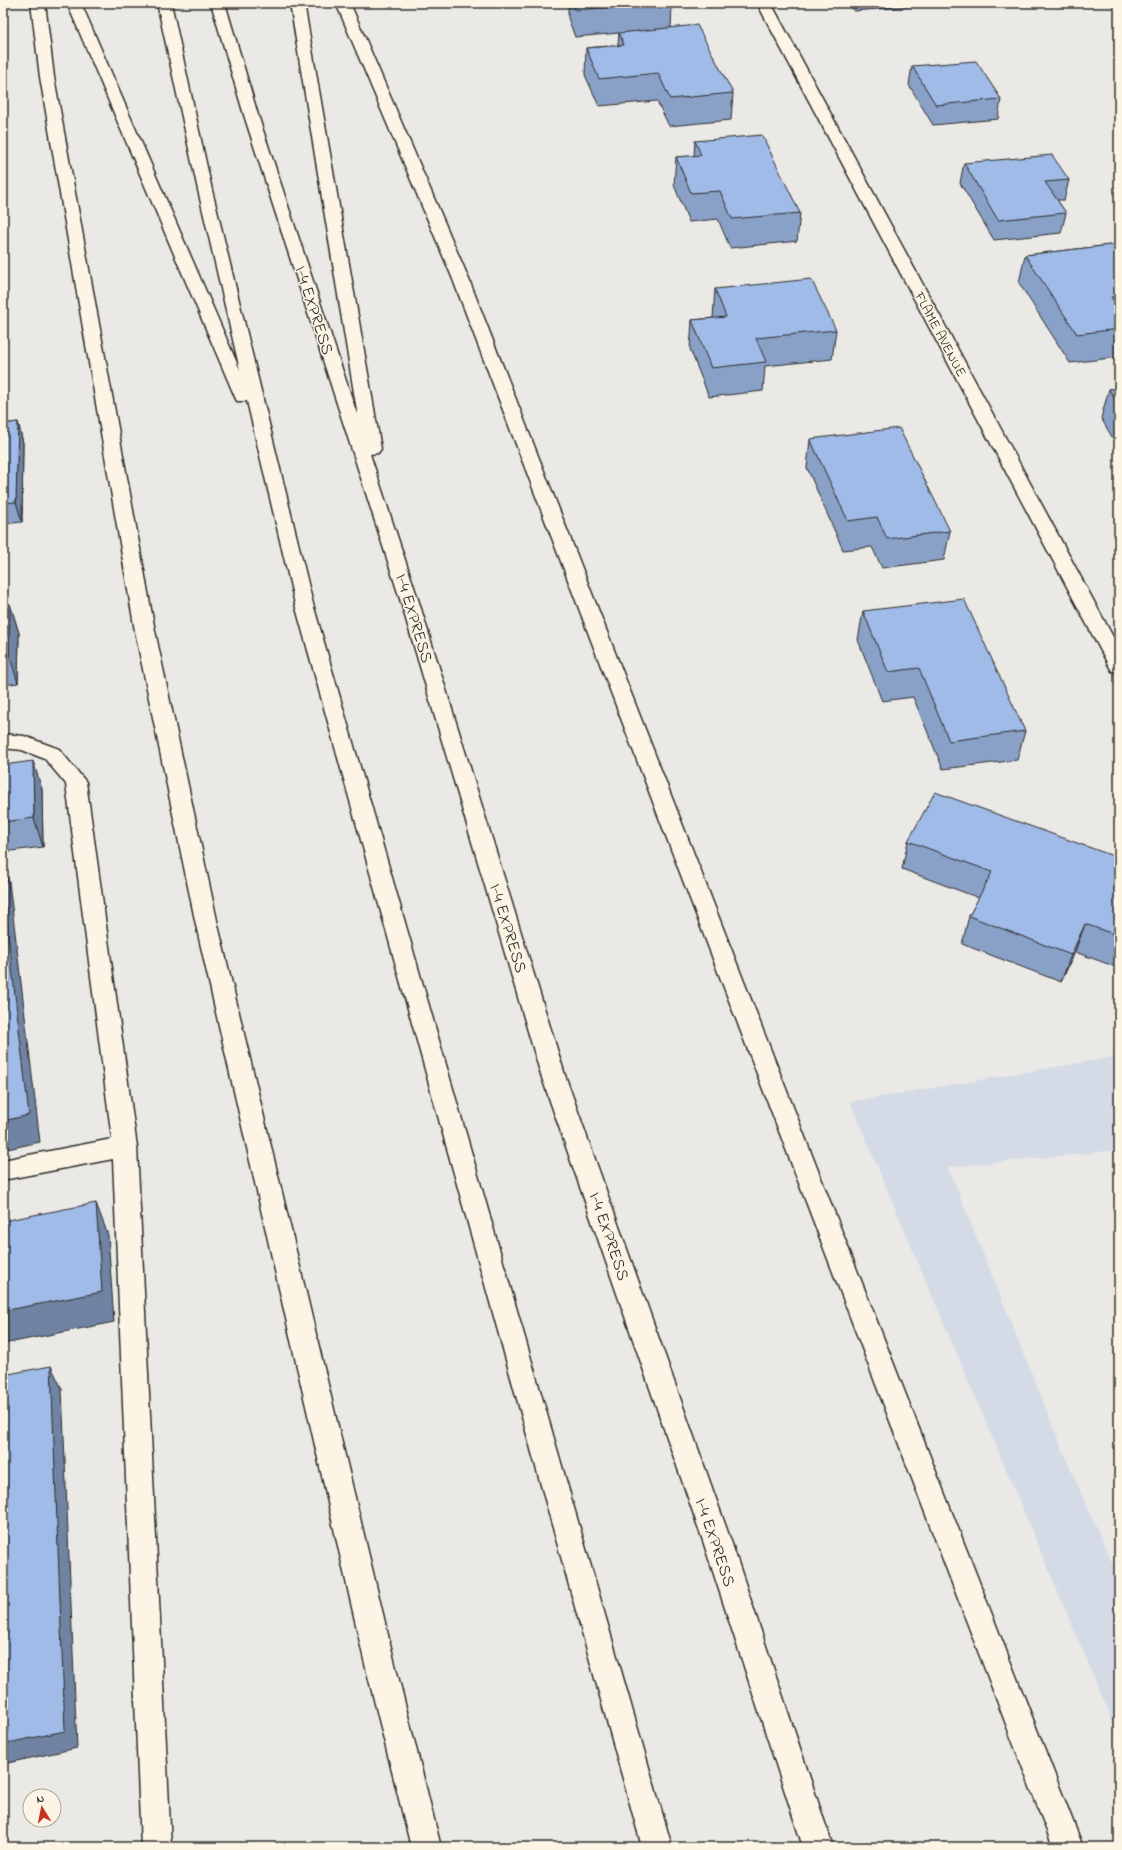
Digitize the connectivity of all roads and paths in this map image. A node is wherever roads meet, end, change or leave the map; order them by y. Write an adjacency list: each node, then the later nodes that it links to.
1 (38, 3): 15 (main road)
2 (74, 3): 8 (main road)
3 (164, 3): 8 (main road)
4 (218, 3): 9 (main road, I-4 EXPRESS)
5 (297, 3): 9 (main road)
6 (343, 3): 18 (main road)
7 (764, 3): 10 (main road, FLAME AVENUE)
8 (268, 454): 16 (main road)
9 (384, 521): 17 (main road, I-4 EXPRESS)
10 (1119, 666)
11 (3, 741): 12 (main road)
12 (125, 1147): 13 (main road); 14 (main road)
13 (3, 1170)
14 (156, 1847)
15 (426, 1847)
16 (657, 1847)
17 (818, 1847)
18 (1068, 1847)

